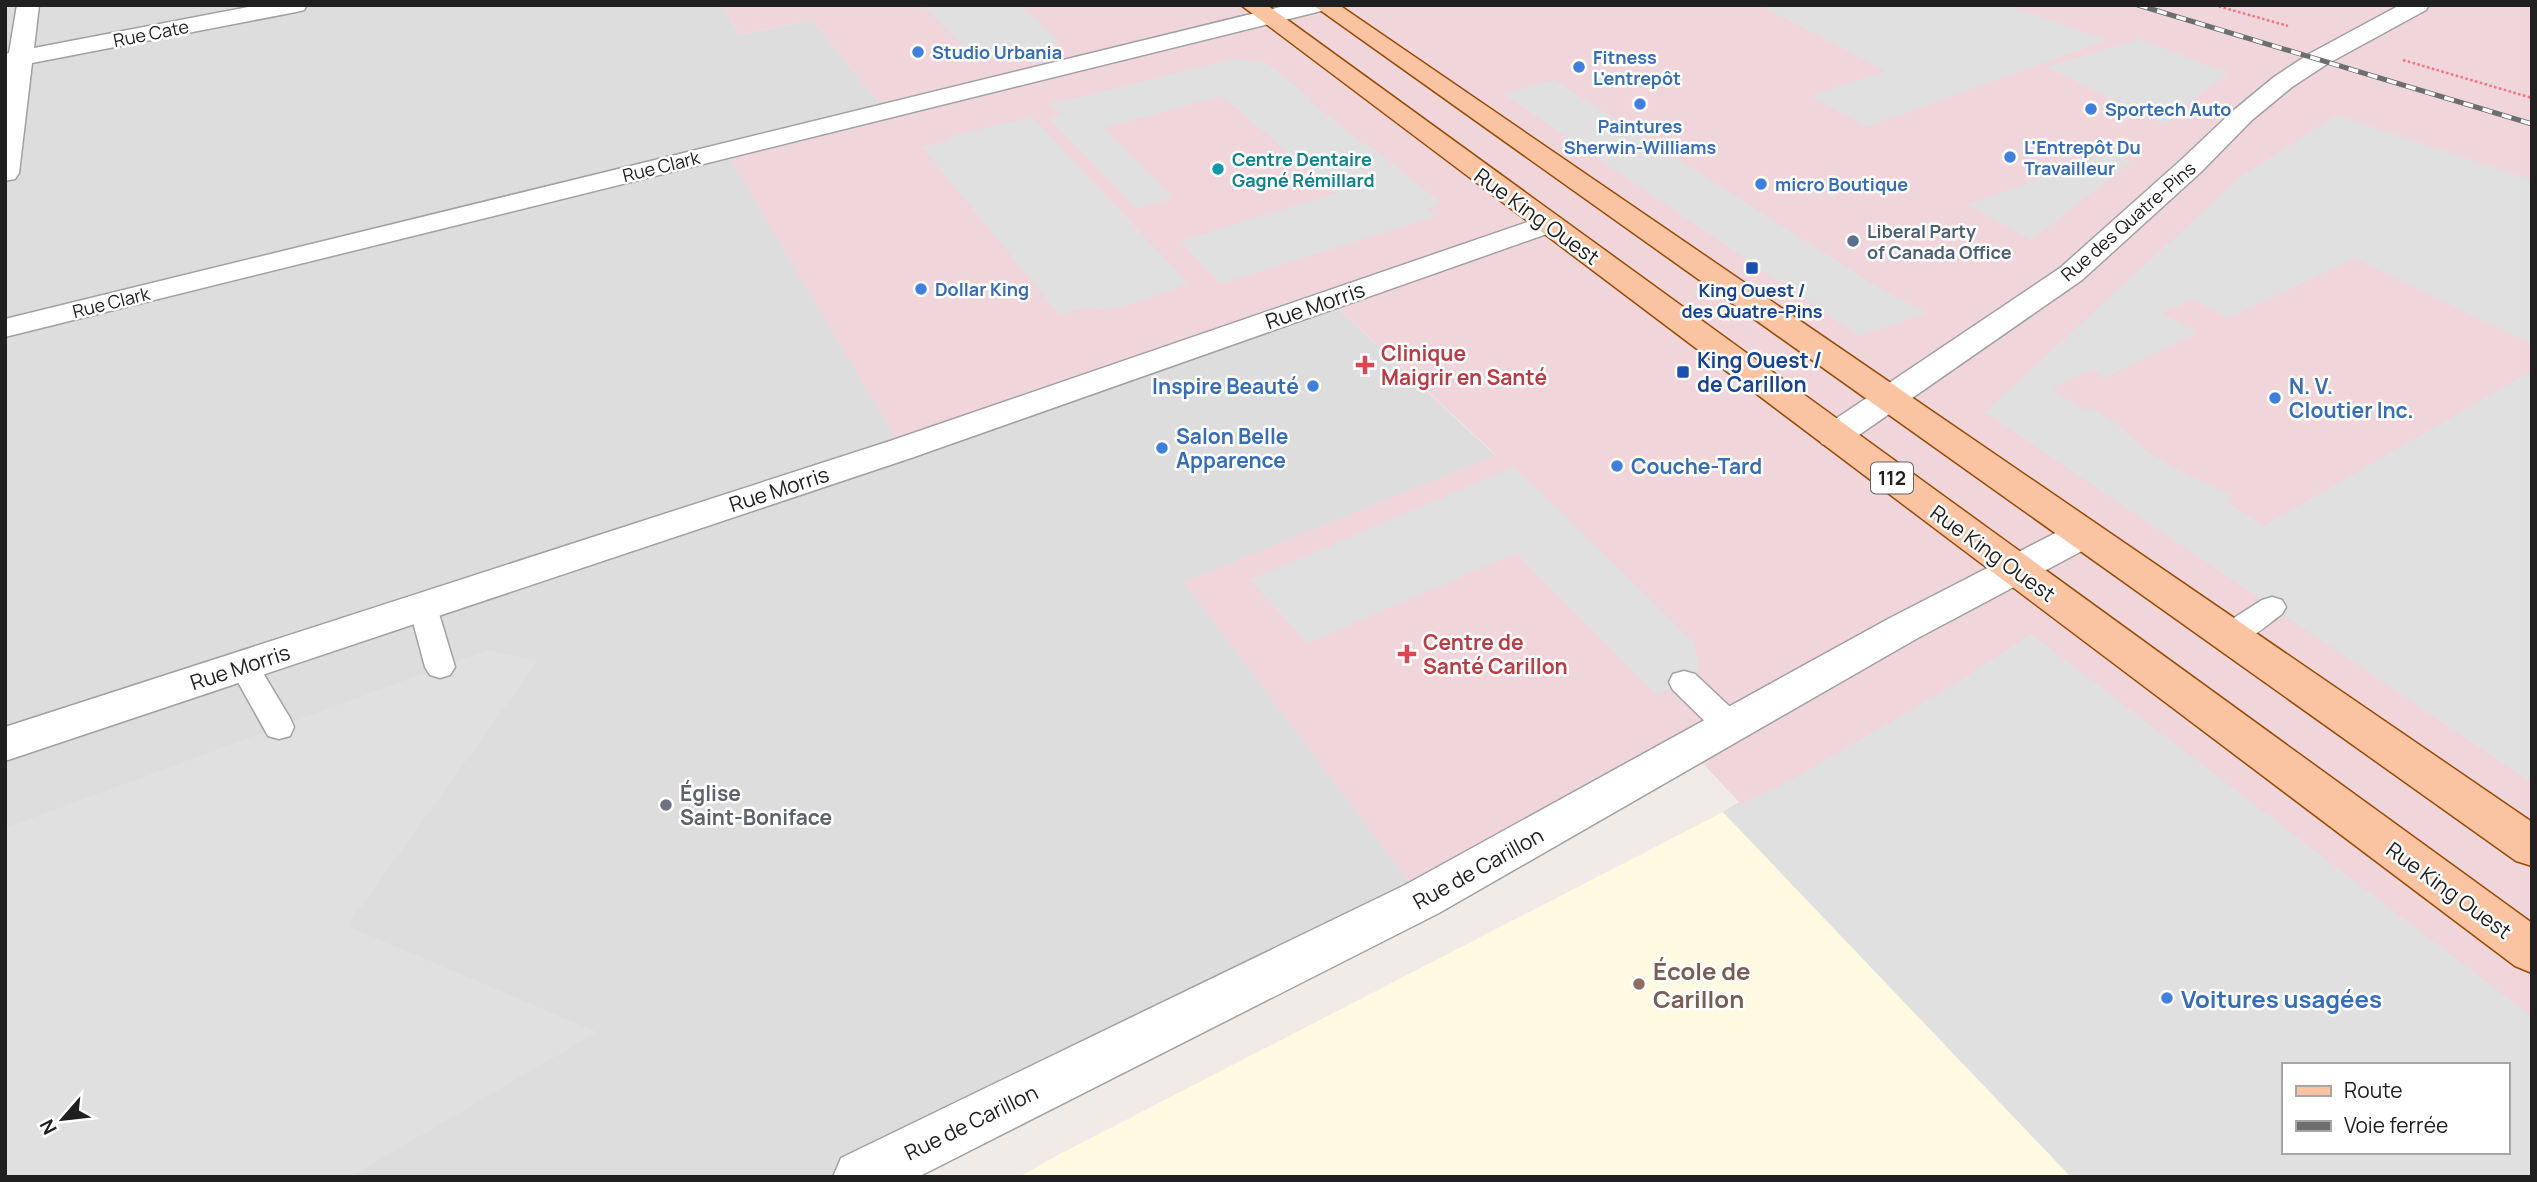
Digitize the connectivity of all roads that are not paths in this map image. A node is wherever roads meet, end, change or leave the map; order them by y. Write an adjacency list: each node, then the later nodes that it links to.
1 (28, 5): 7 (street)
2 (296, 5): 7 (street, Rue Cate)
3 (1317, 5): 6 (street, Rue Clark)
4 (1324, 5): 11 (main road)
5 (2418, 5): 11 (street, Rue des Quatre-Pins)
6 (1260, 11): 9 (main road, Rue King Ouest / 112); 10 (street, Rue Clark)
7 (13, 60): 8 (street)
8 (5, 173)
9 (1548, 224): 12 (main road, Rue King Ouest / 112); 15 (street, Rue Morris)
10 (5, 328)
11 (1888, 399): 12 (street, Rue des Quatre-Pins); 13 (main road)
12 (1834, 436): 14 (main road, Rue King Ouest / 112)
13 (2082, 535): 14 (street, Rue de Carillon); 17 (main road)
14 (2015, 569): 22 (street, Rue de Carillon); 25 (main road, Rue King Ouest / 112)
15 (423, 607): 18 (street, Rue Morris); 19 (lane)
16 (2272, 607): 17 (lane)
17 (2228, 636): 24 (main road)
18 (244, 666): 21 (lane); 23 (street, Rue Morris)
19 (440, 667)
20 (1684, 682): 22 (lane)
21 (279, 727)
22 (1731, 727): 26 (street, Rue de Carillon)
23 (5, 744)
24 (2532, 847)
25 (2532, 951)
26 (860, 1177)

